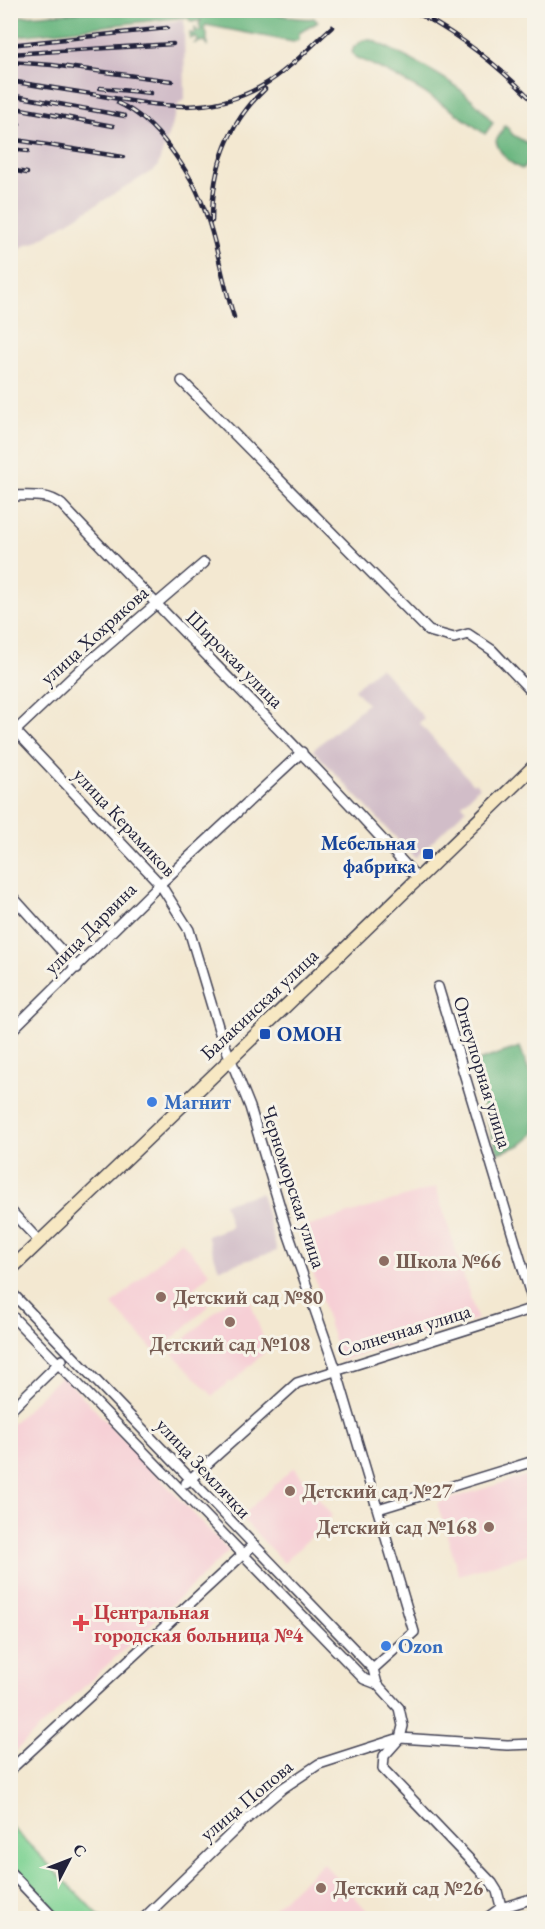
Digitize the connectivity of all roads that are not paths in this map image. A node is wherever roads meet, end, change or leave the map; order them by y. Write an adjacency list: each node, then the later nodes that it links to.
1 (182, 381): 5 (street)
2 (10, 496): 4 (street, Широкая улица)
3 (204, 563): 4 (street, улица Хохрякова)
4 (155, 604): 6 (street, улица Хохрякова); 7 (street, Широкая улица)
5 (534, 694)
6 (12, 731): 10 (street, улица Керамиков)
7 (302, 752): 9 (street, Широкая улица); 10 (street, улица Дарвина)
8 (534, 766): 9 (main road, Балакинская улица)
9 (419, 880): 15 (main road, Балакинская улица)
10 (160, 884): 12 (street, улица Дарвина); 15 (street, улица Керамиков)
11 (10, 894): 12 (street)
12 (77, 968): 14 (street, улица Дарвина)
13 (438, 987): 20 (street, Огнеупорная улица)
14 (10, 1032)
15 (230, 1058): 17 (main road, Балакинская улица); 24 (street, Черноморская улица)
16 (10, 1210): 17 (street)
17 (40, 1242): 18 (main road, Балакинская улица)
18 (10, 1270)
19 (10, 1291): 22 (street, улица Землячки)
20 (534, 1307): 24 (street, Солнечная улица)
21 (10, 1314): 23 (street, улица Землячки)
22 (70, 1352): 23 (street); 27 (street, улица Землячки)
23 (59, 1362): 25 (street); 28 (street, улица Землячки)
24 (336, 1370): 27 (street, Солнечная улица); 29 (street, Черноморская улица)
25 (10, 1411)
26 (534, 1461): 29 (street)
27 (190, 1480): 28 (street, Солнечная улица); 30 (street, улица Землячки)
28 (180, 1489): 31 (street, улица Землячки)
29 (378, 1509): 32 (street, Черноморская улица)
30 (253, 1545): 31 (street); 32 (street, улица Землячки)
31 (243, 1555): 33 (street, улица Землячки); 36 (street)
32 (373, 1669): 33 (street)
33 (377, 1684): 34 (street)
34 (400, 1738): 35 (street, улица Попова); 39 (street); 41 (street, улица Попова)
35 (534, 1744)
36 (10, 1770)
37 (10, 1872): 40 (street)
38 (534, 1898): 39 (street)
39 (501, 1908): 42 (street); 43 (street)
40 (54, 1918)
41 (144, 1918)
42 (487, 1918)
43 (504, 1918)

